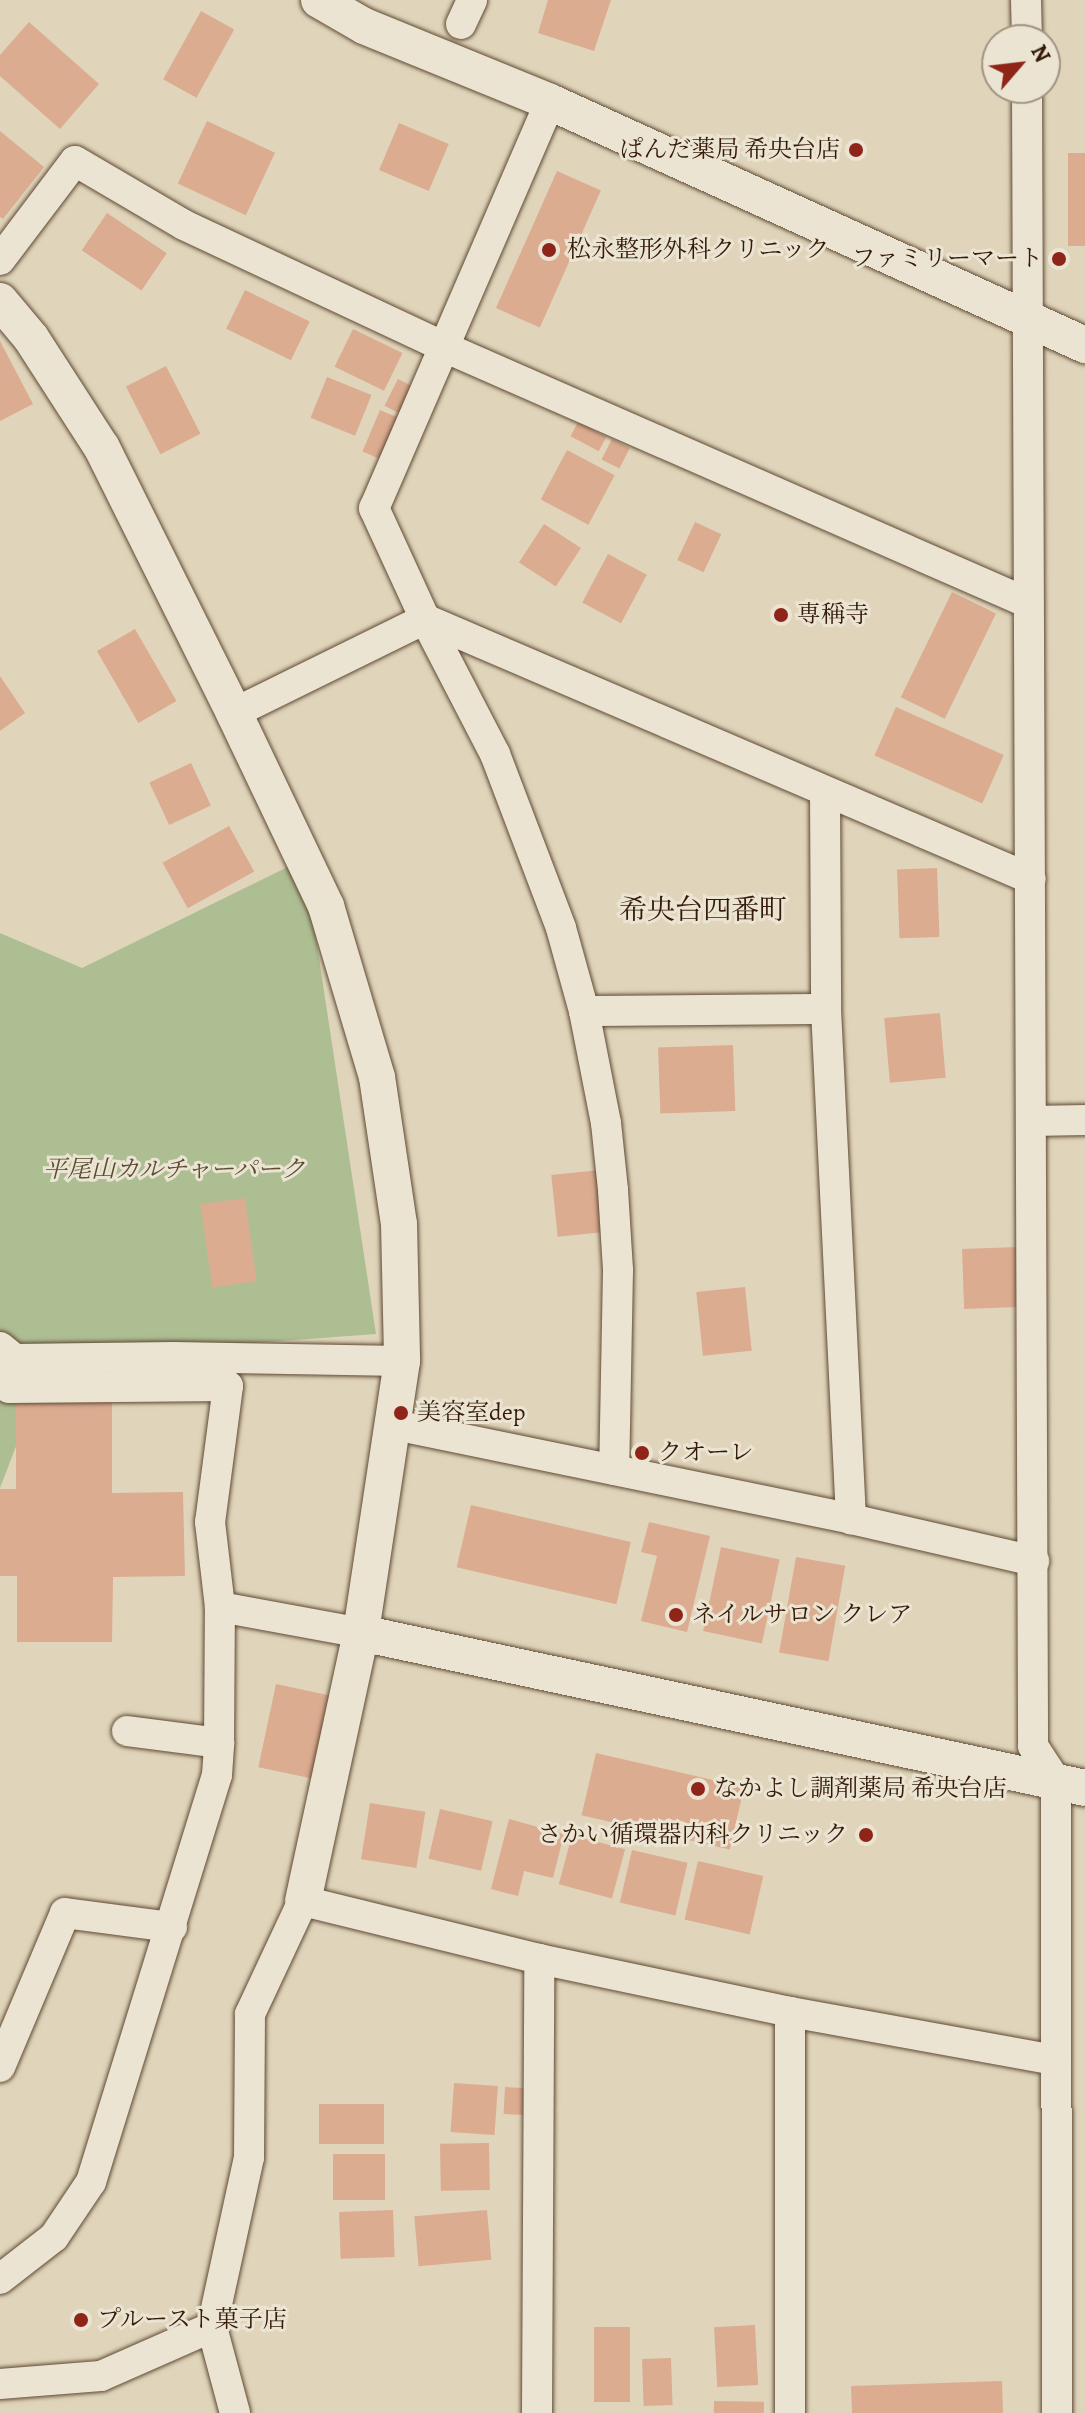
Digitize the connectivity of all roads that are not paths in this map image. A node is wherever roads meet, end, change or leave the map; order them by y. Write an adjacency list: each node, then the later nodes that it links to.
1 (319, 0): 4 (street)
2 (1026, 0): 3 (street)
3 (1027, 24)
4 (550, 102): 8 (street); 10 (street)
5 (1027, 104): 8 (street)
6 (0, 260): 10 (street)
7 (0, 301): 13 (street)
8 (1026, 316): 9 (street); 11 (street)
9 (1085, 345)
10 (444, 347): 11 (street); 12 (street)
11 (1028, 603): 15 (street)
12 (425, 619): 13 (street); 14 (street); 17 (street)
13 (234, 713): 21 (street)
14 (825, 793): 15 (street); 16 (street)
15 (1031, 879): 19 (street)
16 (826, 1009): 17 (street); 24 (street)
17 (584, 1011): 23 (street)
18 (1085, 1120): 19 (street)
19 (1032, 1121): 25 (street)
20 (2, 1349): 21 (street); 26 (street)
21 (402, 1361): 22 (street)
22 (395, 1425): 23 (street); 27 (street)
23 (614, 1470): 24 (street)
24 (851, 1519): 25 (street)
25 (1034, 1561): 30 (street)
26 (220, 1607): 27 (street); 29 (street)
27 (361, 1633): 30 (street); 31 (street)
28 (127, 1731): 29 (street)
29 (219, 1743): 32 (street)
30 (1070, 1785): 35 (street)
31 (303, 1901): 33 (street); 38 (street)
32 (172, 1927): 36 (street); 37 (street)
33 (539, 1959): 34 (street); 41 (street)
34 (790, 2012): 35 (street); 42 (street)
35 (1054, 2060): 43 (street)
36 (0, 2067)
37 (0, 2279)
38 (212, 2327): 39 (street); 40 (street)
39 (0, 2384)
40 (235, 2413)
41 (537, 2413)
42 (790, 2413)
43 (1057, 2413)

